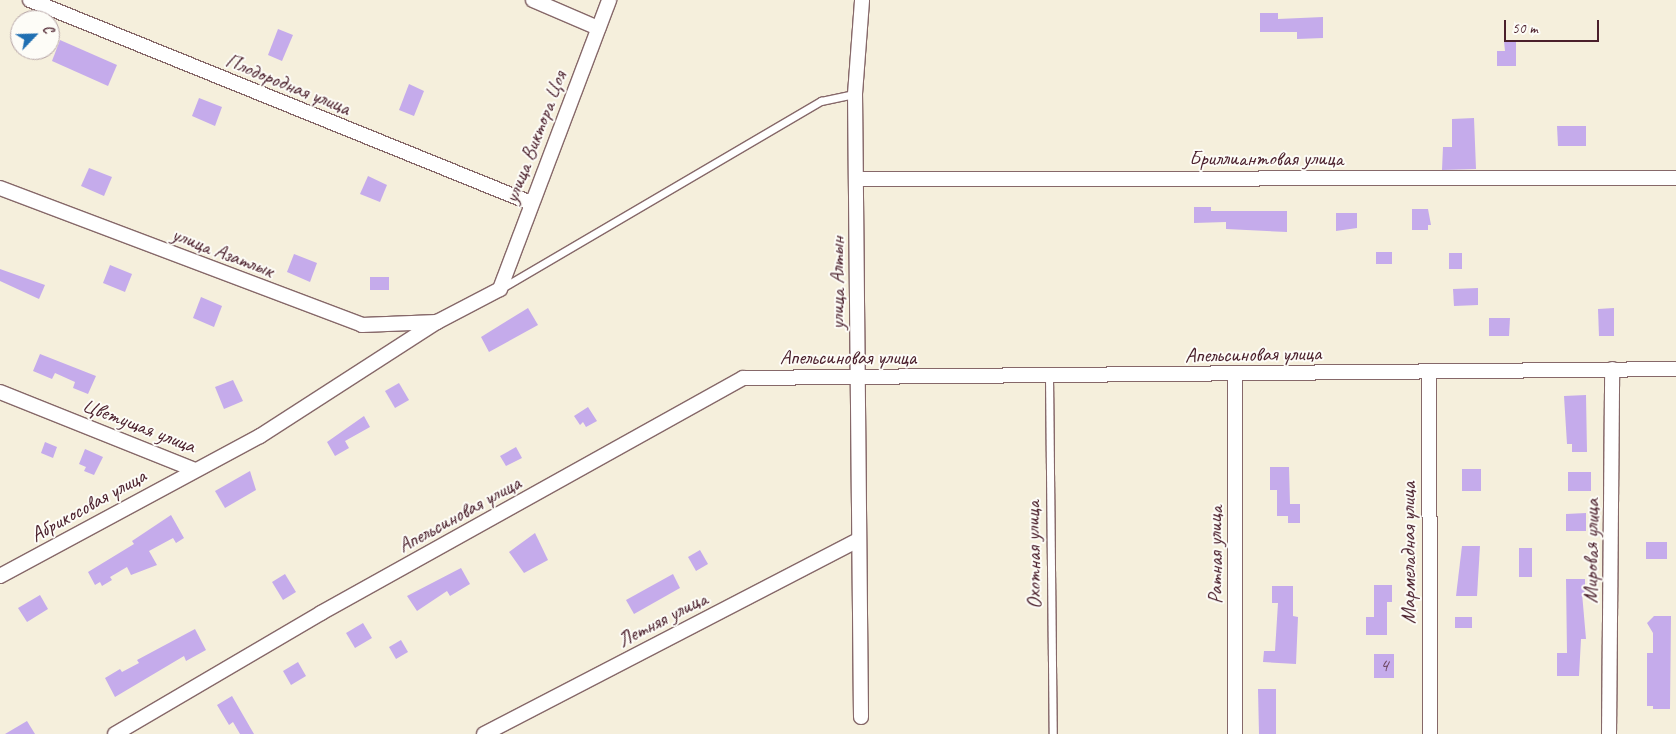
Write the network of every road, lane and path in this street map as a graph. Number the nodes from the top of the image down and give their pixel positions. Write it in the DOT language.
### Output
graph roads {
  1 [pos="30,0"];
  2 [pos="533,0"];
  3 [pos="610,0"];
  4 [pos="862,0"];
  5 [pos="598,28"];
  6 [pos="855,94"];
  7 [pos="1676,178"];
  8 [pos="857,179"];
  9 [pos="0,188"];
  10 [pos="531,203"];
  11 [pos="500,289"];
  12 [pos="436,322"];
  13 [pos="1612,369"];
  14 [pos="1676,369"];
  15 [pos="1429,372"];
  16 [pos="1235,375"];
  17 [pos="1049,376"];
  18 [pos="858,377"];
  19 [pos="0,392"];
  20 [pos="195,470"];
  21 [pos="858,540"];
  22 [pos="0,576"];
  23 [pos="861,717"];
  24 [pos="115,734"];
  25 [pos="484,734"];
  26 [pos="1053,734"];
  27 [pos="1236,734"];
  28 [pos="1430,734"];
  29 [pos="1609,734"];
  1 -- 10 [label="street, Плодородная улица"];
  2 -- 5 [label="street"];
  3 -- 5 [label="street, улица Виктора Цоя"];
  4 -- 6 [label="street, улица Алтын"];
  5 -- 10 [label="street, улица Виктора Цоя"];
  6 -- 8 [label="street, улица Алтын"];
  6 -- 11 [label="lane"];
  7 -- 8 [label="street, Бриллиантовая улица"];
  8 -- 18 [label="street, улица Алтын"];
  9 -- 12 [label="street, улица Азатлык"];
  10 -- 11 [label="street, улица Виктора Цоя"];
  11 -- 12 [label="street, Цветущая улица"];
  12 -- 20 [label="street, Цветущая улица"];
  13 -- 14 [label="street, Апельсиновая улица"];
  13 -- 15 [label="street, Апельсиновая улица"];
  13 -- 29 [label="street, Мировая улица"];
  15 -- 16 [label="street, Апельсиновая улица"];
  15 -- 28 [label="street, Мармеладная улица"];
  16 -- 17 [label="street, Апельсиновая улица"];
  16 -- 27 [label="street, Ратная улица"];
  17 -- 18 [label="street, Апельсиновая улица"];
  17 -- 26 [label="lane, Охотная улица"];
  18 -- 21 [label="street, улица Алтын"];
  18 -- 24 [label="street, Апельсиновая улица"];
  19 -- 20 [label="street, Цветущая улица"];
  20 -- 22 [label="street, Абрикосовая улица"];
  21 -- 23 [label="street, улица Алтын"];
  21 -- 25 [label="street, Летняя улица"];
}
